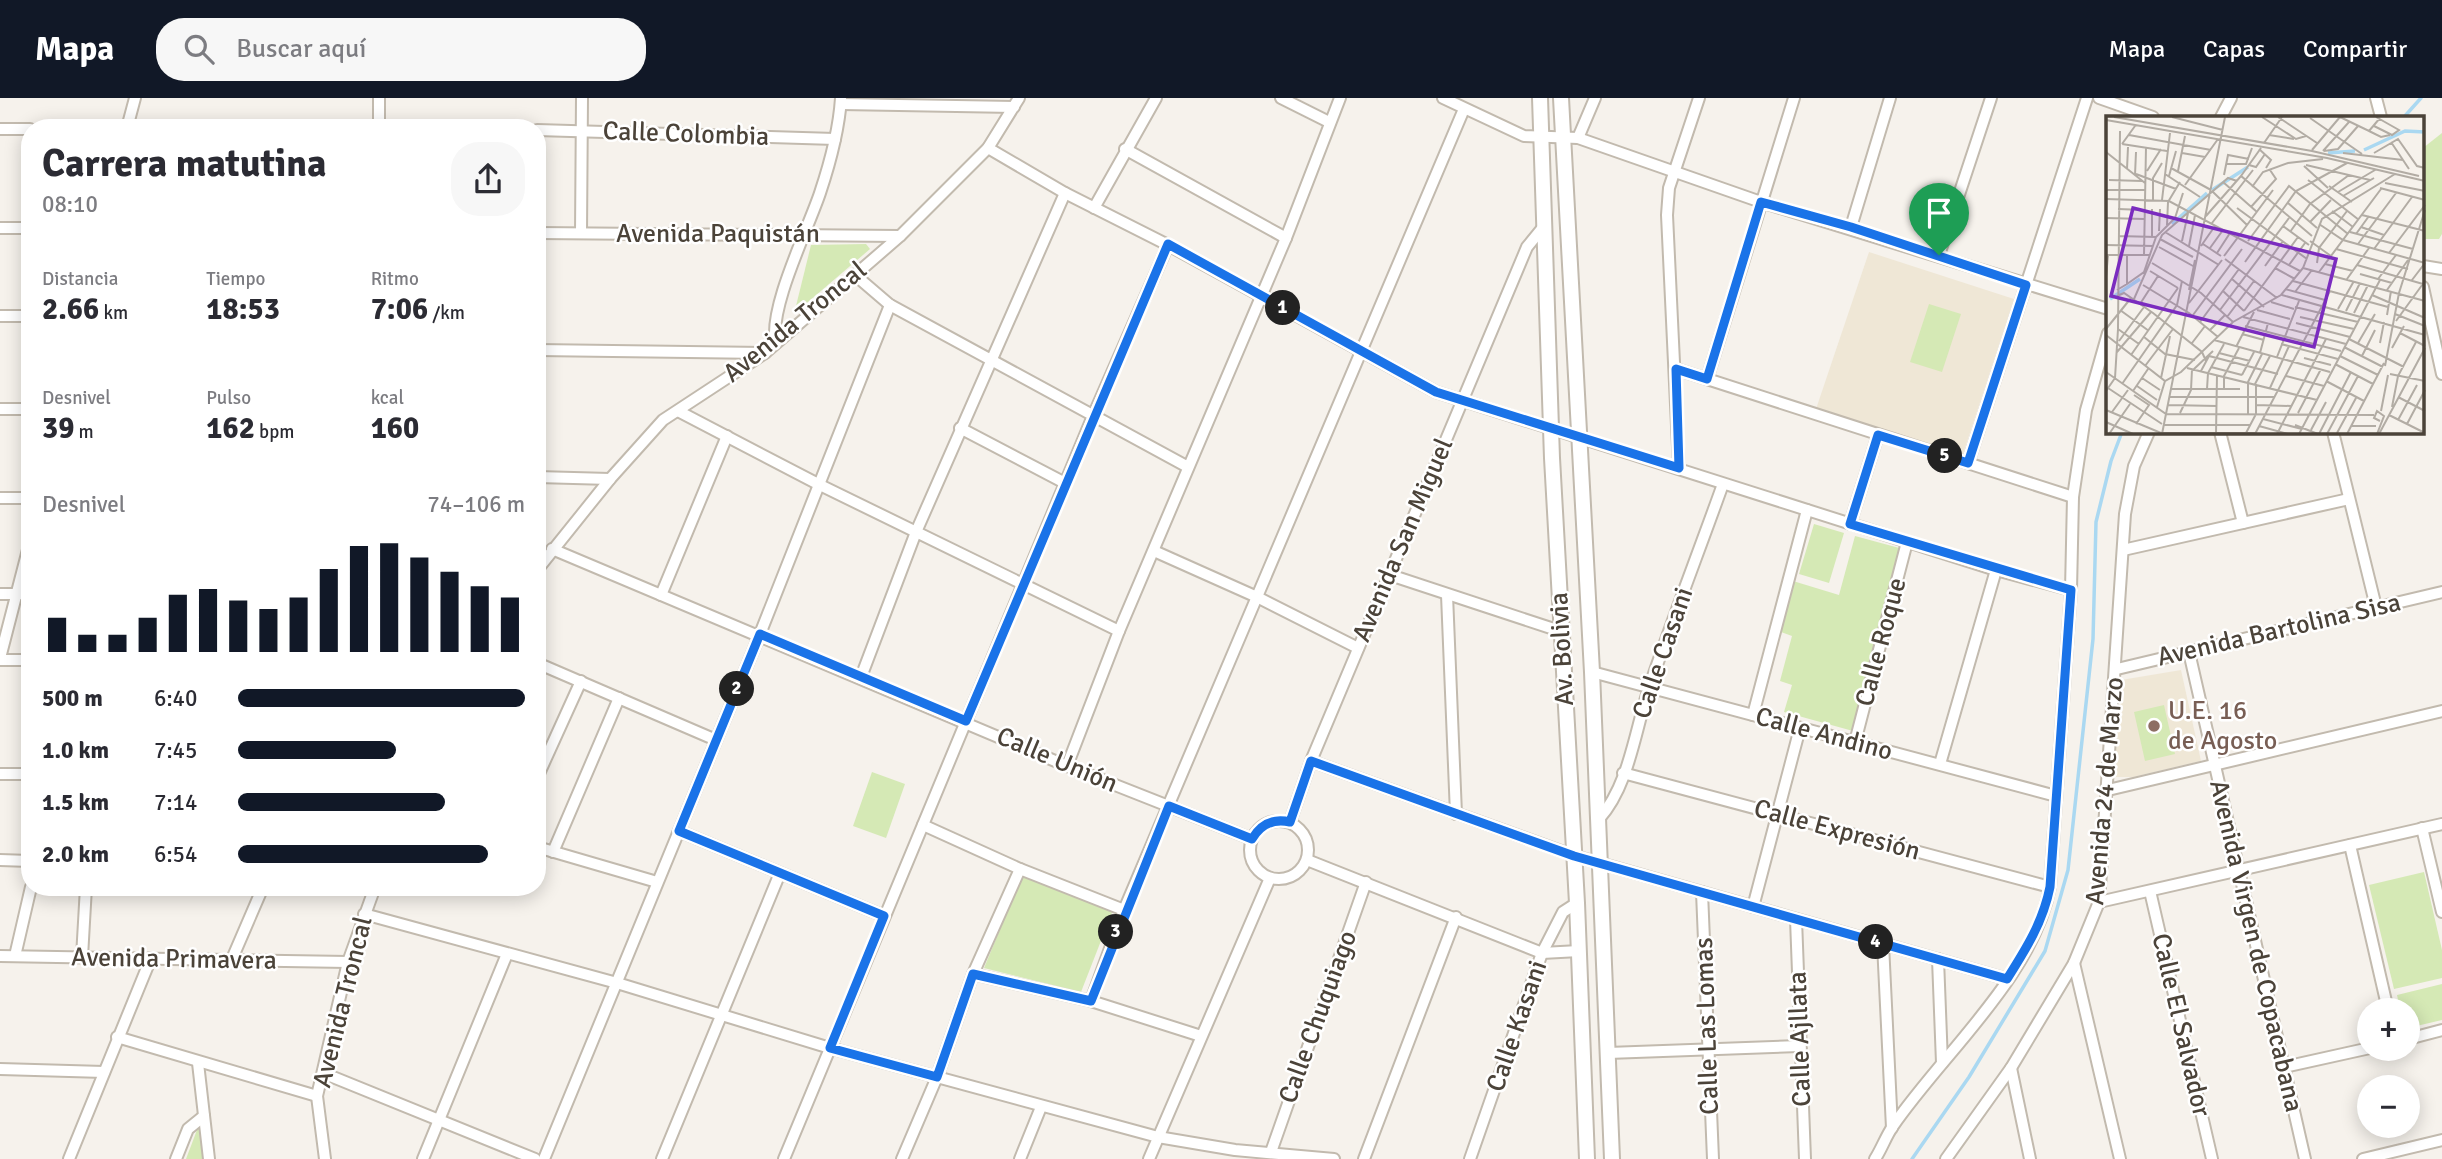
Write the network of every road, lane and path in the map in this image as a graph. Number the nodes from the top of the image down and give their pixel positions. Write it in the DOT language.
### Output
graph roads {
  1 [pos="135,98"];
  2 [pos="379,98"];
  3 [pos="582,98"];
  4 [pos="1156,98"];
  5 [pos="1281,98"];
  6 [pos="1340,98"];
  7 [pos="1443,98"];
  8 [pos="1540,98"];
  9 [pos="1561,98"];
  10 [pos="1595,98"];
  11 [pos="1699,98"];
  12 [pos="1794,98"];
  13 [pos="1890,98"];
  14 [pos="1991,98"];
  15 [pos="2087,98"];
  16 [pos="2099,98"];
  17 [pos="2231,98"];
  18 [pos="2378,99"];
  19 [pos="841,101"];
  20 [pos="1016,103"];
  21 [pos="2128,103"];
  22 [pos="1464,110"];
  23 [pos="2151,116"];
  24 [pos="2222,116"];
  25 [pos="2379,116"];
  26 [pos="130,119"];
  27 [pos="379,119"];
  28 [pos="1329,122"];
  29 [pos="0,128"];
  30 [pos="21,129"];
  31 [pos="546,130"];
  32 [pos="583,130"];
  33 [pos="1542,138"];
  34 [pos="1563,138"];
  35 [pos="1578,138"];
  36 [pos="835,139"];
  37 [pos="988,148"];
  38 [pos="1125,149"];
  39 [pos="1674,171"];
  40 [pos="1065,193"];
  41 [pos="1761,202"];
  42 [pos="1094,208"];
  43 [pos="1545,225"];
  44 [pos="1851,227"];
  45 [pos="0,228"];
  46 [pos="21,228"];
  47 [pos="546,233"];
  48 [pos="581,233"];
  49 [pos="805,235"];
  50 [pos="900,236"];
  51 [pos="1286,238"];
  52 [pos="1168,244"];
  53 [pos="1939,255"];
  54 [pos="855,275"];
  55 [pos="2026,285"];
  56 [pos="2424,292"];
  57 [pos="1262,296"];
  58 [pos="890,304"];
  59 [pos="2106,308"];
  60 [pos="0,316"];
  61 [pos="21,316"];
  62 [pos="2106,340"];
  63 [pos="776,343"];
  64 [pos="546,350"];
  65 [pos="765,353"];
  66 [pos="1360,353"];
  67 [pos="990,359"];
  68 [pos="1676,369"];
  69 [pos="2442,374"];
  70 [pos="1707,379"];
  71 [pos="1461,401"];
  72 [pos="0,409"];
  73 [pos="21,409"];
  74 [pos="678,411"];
  75 [pos="1093,416"];
  76 [pos="1550,427"];
  77 [pos="960,428"];
  78 [pos="2148,434"];
  79 [pos="2221,434"];
  80 [pos="2333,434"];
  81 [pos="1878,435"];
  82 [pos="727,436"];
  83 [pos="1580,436"];
  84 [pos="1968,463"];
  85 [pos="1188,467"];
  86 [pos="1679,468"];
  87 [pos="546,477"];
  88 [pos="610,479"];
  89 [pos="1065,483"];
  90 [pos="1723,484"];
  91 [pos="820,485"];
  92 [pos="2073,497"];
  93 [pos="0,498"];
  94 [pos="21,498"];
  95 [pos="2349,499"];
  96 [pos="1807,510"];
  97 [pos="2244,523"];
  98 [pos="1850,524"];
  99 [pos="916,531"];
  100 [pos="1908,542"];
  101 [pos="552,550"];
  102 [pos="2123,550"];
  103 [pos="1154,551"];
  104 [pos="546,558"];
  105 [pos="1996,570"];
  106 [pos="1390,575"];
  107 [pos="21,578"];
  108 [pos="1024,583"];
  109 [pos="2071,590"];
  110 [pos="2442,592"];
  111 [pos="0,594"];
  112 [pos="17,594"];
  113 [pos="21,594"];
  114 [pos="661,595"];
  115 [pos="1447,595"];
  116 [pos="1257,597"];
  117 [pos="2376,607"];
  118 [pos="1119,631"];
  119 [pos="1560,631"];
  120 [pos="760,634"];
  121 [pos="1358,648"];
  122 [pos="2189,652"];
  123 [pos="0,659"];
  124 [pos="21,660"];
  125 [pos="546,667"];
  126 [pos="2117,669"];
  127 [pos="1592,673"];
  128 [pos="860,677"];
  129 [pos="581,681"];
  130 [pos="1649,688"];
  131 [pos="620,698"];
  132 [pos="2442,711"];
  133 [pos="1753,715"];
  134 [pos="966,721"];
  135 [pos="1800,728"];
  136 [pos="716,740"];
  137 [pos="1855,742"];
  138 [pos="546,758"];
  139 [pos="1311,761"];
  140 [pos="1940,764"];
  141 [pos="2214,765"];
  142 [pos="1067,766"];
  143 [pos="1623,773"];
  144 [pos="0,774"];
  145 [pos="21,774"];
  146 [pos="2108,790"];
  147 [pos="2056,796"];
  148 [pos="1169,806"];
  149 [pos="1456,814"];
  150 [pos="1777,814"];
  151 [pos="1599,819"];
  152 [pos="1290,822"];
  153 [pos="2442,824"];
  154 [pos="923,825"];
  155 [pos="2422,828"];
  156 [pos="679,831"];
  157 [pos="1252,839"];
  158 [pos="2350,845"];
  159 [pos="546,850"];
  160 [pos="553,852"];
  161 [pos="1574,856"];
  162 [pos="0,860"];
  163 [pos="21,860"];
  164 [pos="1307,860"];
  165 [pos="1601,864"];
  166 [pos="1020,869"];
  167 [pos="2239,870"];
  168 [pos="780,873"];
  169 [pos="1270,878"];
  170 [pos="657,882"];
  171 [pos="1366,882"];
  172 [pos="2050,887"];
  173 [pos="2150,891"];
  174 [pos="1702,892"];
  175 [pos="29,896"];
  176 [pos="85,896"];
  177 [pos="259,896"];
  178 [pos="371,896"];
  179 [pos="2099,902"];
  180 [pos="1577,903"];
  181 [pos="1753,907"];
  182 [pos="1125,910"];
  183 [pos="2442,912"];
  184 [pos="364,914"];
  185 [pos="884,916"];
  186 [pos="1456,917"];
  187 [pos="1796,919"];
  188 [pos="1883,944"];
  189 [pos="1579,951"];
  190 [pos="1542,953"];
  191 [pos="507,954"];
  192 [pos="0,956"];
  193 [pos="15,957"];
  194 [pos="82,957"];
  195 [pos="151,958"];
  196 [pos="232,959"];
  197 [pos="1938,959"];
  198 [pos="348,962"];
  199 [pos="2074,963"];
  200 [pos="973,974"];
  201 [pos="2007,979"];
  202 [pos="617,984"];
  203 [pos="2385,998"];
  204 [pos="1091,1001"];
  205 [pos="721,1016"];
  206 [pos="2442,1030"];
  207 [pos="1201,1036"];
  208 [pos="2420,1036"];
  209 [pos="117,1037"];
  210 [pos="1799,1046"];
  211 [pos="830,1048"];
  212 [pos="1707,1049"];
  213 [pos="2357,1051"];
  214 [pos="1608,1053"];
  215 [pos="198,1063"];
  216 [pos="1942,1063"];
  217 [pos="2284,1067"];
  218 [pos="2011,1068"];
  219 [pos="0,1069"];
  220 [pos="104,1072"];
  221 [pos="323,1073"];
  222 [pos="937,1077"];
  223 [pos="317,1096"];
  224 [pos="1041,1107"];
  225 [pos="204,1116"];
  226 [pos="439,1120"];
  227 [pos="1892,1128"];
  228 [pos="1158,1137"];
  229 [pos="2442,1140"];
  230 [pos="1270,1152"];
  231 [pos="1319,1157"];
  232 [pos="69,1159"];
  233 [pos="176,1159"];
  234 [pos="209,1159"];
  235 [pos="325,1159"];
  236 [pos="423,1159"];
  237 [pos="535,1159"];
  238 [pos="544,1159"];
  239 [pos="662,1159"];
  240 [pos="784,1159"];
  241 [pos="902,1159"];
  242 [pos="1020,1159"];
  243 [pos="1149,1159"];
  244 [pos="1334,1159"];
  245 [pos="1364,1159"];
  246 [pos="1470,1159"];
  247 [pos="1587,1159"];
  248 [pos="1612,1159"];
  249 [pos="1713,1159"];
  250 [pos="1805,1159"];
  251 [pos="1875,1159"];
  252 [pos="1946,1159"];
  253 [pos="2030,1159"];
  254 [pos="2120,1159"];
  255 [pos="2212,1159"];
  256 [pos="2305,1159"];
  257 [pos="2363,1159"];
  1 -- 26 [label="street"];
  2 -- 27 [label="street"];
  3 -- 32 [label="street"];
  4 -- 38 [label="street"];
  5 -- 28 [label="street"];
  6 -- 28 [label="street"];
  7 -- 22 [label="street"];
  8 -- 33 [label="street, Av. Bolivia"];
  9 -- 34 [label="street, Av. Bolivia"];
  10 -- 35 [label="street"];
  11 -- 39 [label="street"];
  12 -- 41 [label="street"];
  13 -- 44 [label="street"];
  14 -- 53 [label="street"];
  15 -- 55 [label="street"];
  16 -- 21 [label="street"];
  17 -- 24 [label="street"];
  18 -- 25 [label="street"];
  19 -- 20 [label="street"];
  19 -- 36 [label="street"];
  20 -- 37 [label="street, Avenida Troncal"];
  21 -- 23 [label="street"];
  22 -- 33 [label="street"];
  22 -- 66 [label="street"];
  28 -- 51 [label="street"];
  29 -- 30 [label="street"];
  31 -- 32 [label="street, Calle Colombia"];
  32 -- 36 [label="street, Calle Colombia"];
  32 -- 48 [label="street"];
  33 -- 34 [label="street"];
  33 -- 43 [label="street, Av. Bolivia"];
  34 -- 35 [label="street"];
  34 -- 83 [label="street, Av. Bolivia"];
  35 -- 39 [label="street"];
  36 -- 49 [label="street"];
  37 -- 40 [label="street"];
  37 -- 50 [label="street, Avenida Troncal"];
  38 -- 42 [label="street"];
  38 -- 51 [label="street"];
  39 -- 41 [label="street"];
  39 -- 68 [label="street"];
  40 -- 42 [label="street"];
  40 -- 67 [label="street"];
  41 -- 44 [label="street"];
  41 -- 70 [label="street"];
  42 -- 52 [label="street"];
  43 -- 71 [label="street, Avenida San Miguel"];
  43 -- 76 [label="street, Av. Bolivia"];
  44 -- 53 [label="street"];
  45 -- 46 [label="street"];
  47 -- 48 [label="street, Avenida Paquistán"];
  48 -- 49 [label="street, Avenida Paquistán"];
  49 -- 50 [label="street, Avenida Paquistán"];
  49 -- 63 [label="street"];
  50 -- 54 [label="street, Avenida Troncal"];
  51 -- 57 [label="street"];
  52 -- 57 [label="street"];
  52 -- 75 [label="street"];
  53 -- 55 [label="street"];
  54 -- 58 [label="street"];
  54 -- 63 [label="street, Avenida Troncal"];
  55 -- 59 [label="street"];
  55 -- 84 [label="street"];
  56 -- 69 [label="street"];
  57 -- 66 [label="street"];
  57 -- 85 [label="street"];
  58 -- 67 [label="street"];
  58 -- 91 [label="street"];
  60 -- 61 [label="street"];
  62 -- 92 [label="street"];
  63 -- 65 [label="street, Avenida Troncal"];
  64 -- 65 [label="street"];
  65 -- 74 [label="street, Avenida Troncal"];
  66 -- 71 [label="street"];
  66 -- 116 [label="street"];
  67 -- 75 [label="street"];
  67 -- 77 [label="street"];
  68 -- 70 [label="street"];
  68 -- 86 [label="street"];
  70 -- 81 [label="street"];
  71 -- 76 [label="street"];
  71 -- 106 [label="street, Avenida San Miguel"];
  72 -- 73 [label="street"];
  74 -- 82 [label="street"];
  74 -- 88 [label="street, Avenida Troncal"];
  75 -- 85 [label="street"];
  75 -- 89 [label="street"];
  76 -- 83 [label="street"];
  76 -- 119 [label="street, Av. Bolivia"];
  77 -- 89 [label="street"];
  77 -- 99 [label="street"];
  78 -- 102 [label="street, Avenida 24 de Marzo"];
  79 -- 97 [label="street"];
  80 -- 95 [label="street"];
  81 -- 84 [label="street"];
  81 -- 98 [label="street"];
  82 -- 91 [label="street"];
  82 -- 114 [label="street"];
  83 -- 86 [label="street"];
  83 -- 127 [label="street, Av. Bolivia"];
  84 -- 92 [label="street"];
  85 -- 103 [label="street"];
  86 -- 90 [label="street"];
  87 -- 88 [label="street"];
  88 -- 101 [label="street, Avenida Troncal"];
  89 -- 108 [label="street"];
  90 -- 96 [label="street"];
  90 -- 130 [label="street, Calle Casani"];
  91 -- 99 [label="street"];
  91 -- 120 [label="street"];
  92 -- 109 [label="street"];
  93 -- 94 [label="street"];
  95 -- 97 [label="street"];
  95 -- 117 [label="street"];
  96 -- 98 [label="street"];
  96 -- 133 [label="street"];
  97 -- 102 [label="street"];
  98 -- 100 [label="street"];
  99 -- 108 [label="street"];
  99 -- 128 [label="street"];
  100 -- 105 [label="street"];
  100 -- 137 [label="street, Calle Roque"];
  101 -- 104 [label="street, Avenida Troncal"];
  101 -- 114 [label="street, Calle Unión"];
  102 -- 126 [label="street, Avenida 24 de Marzo"];
  103 -- 116 [label="street"];
  103 -- 118 [label="street"];
  105 -- 109 [label="street"];
  105 -- 140 [label="street"];
  106 -- 115 [label="street"];
  106 -- 121 [label="street, Avenida San Miguel"];
  107 -- 112 [label="street"];
  108 -- 118 [label="street"];
  108 -- 134 [label="street"];
  109 -- 147 [label="street"];
  110 -- 117 [label="street, Avenida Bartolina Sisa"];
  111 -- 112 [label="street"];
  112 -- 113 [label="street"];
  112 -- 123 [label="street"];
  114 -- 120 [label="street, Calle Unión"];
  115 -- 119 [label="street"];
  115 -- 149 [label="street"];
  116 -- 121 [label="street"];
  116 -- 148 [label="street"];
  117 -- 122 [label="street, Avenida Bartolina Sisa"];
  118 -- 142 [label="street"];
  119 -- 161 [label="street, Av. Bolivia"];
  120 -- 128 [label="street, Calle Unión"];
  120 -- 136 [label="street"];
  121 -- 139 [label="street, Avenida San Miguel"];
  122 -- 126 [label="street, Avenida Bartolina Sisa"];
  122 -- 141 [label="street, Avenida Virgen de Copacabana"];
  123 -- 124 [label="street"];
  125 -- 129 [label="street"];
  126 -- 146 [label="street, Avenida 24 de Marzo"];
  127 -- 130 [label="street, Calle Andino"];
  127 -- 151 [label="street, Av. Bolivia"];
  128 -- 134 [label="street, Calle Unión"];
  129 -- 131 [label="street"];
  129 -- 138 [label="street"];
  130 -- 133 [label="street, Calle Andino"];
  130 -- 143 [label="street, Calle Casani"];
  131 -- 136 [label="street"];
  131 -- 160 [label="street"];
  132 -- 141 [label="street"];
  133 -- 135 [label="street, Calle Andino"];
  134 -- 142 [label="street, Calle Unión"];
  134 -- 154 [label="street"];
  135 -- 137 [label="street, Calle Andino"];
  135 -- 150 [label="street"];
  136 -- 156 [label="street"];
  137 -- 140 [label="street, Calle Andino"];
  139 -- 149 [label="street"];
  139 -- 152 [label="street, Avenida San Miguel"];
  140 -- 147 [label="street, Calle Andino"];
  141 -- 146 [label="street"];
  141 -- 167 [label="street, Avenida Virgen de Copacabana"];
  142 -- 148 [label="street, Calle Unión"];
  143 -- 150 [label="street, Calle Expresión"];
  143 -- 151 [label="street, Calle Casani"];
  144 -- 145 [label="street"];
  146 -- 179 [label="street, Avenida 24 de Marzo"];
  147 -- 172 [label="street"];
  148 -- 157 [label="street, Calle Unión"];
  148 -- 182 [label="street"];
  149 -- 161 [label="street"];
  150 -- 172 [label="street, Calle Expresión"];
  150 -- 181 [label="street"];
  151 -- 165 [label="street, Av. Bolivia"];
  152 -- 157 [label="street"];
  152 -- 164 [label="street"];
  153 -- 155 [label="street"];
  154 -- 166 [label="street"];
  154 -- 185 [label="street"];
  155 -- 158 [label="street"];
  155 -- 183 [label="street"];
  156 -- 168 [label="street"];
  156 -- 170 [label="street"];
  157 -- 169 [label="street"];
  158 -- 167 [label="street"];
  158 -- 203 [label="street"];
  159 -- 160 [label="street"];
  160 -- 170 [label="street"];
  161 -- 165 [label="street"];
  161 -- 180 [label="street, Av. Bolivia"];
  162 -- 163 [label="street"];
  164 -- 169 [label="street"];
  164 -- 171 [label="street"];
  165 -- 174 [label="street"];
  165 -- 214 [label="street, Av. Bolivia"];
  166 -- 182 [label="street"];
  166 -- 200 [label="street"];
  167 -- 173 [label="street"];
  167 -- 217 [label="street, Avenida Virgen de Copacabana"];
  168 -- 185 [label="street"];
  168 -- 205 [label="street"];
  169 -- 207 [label="street"];
  170 -- 202 [label="street"];
  171 -- 186 [label="street"];
  171 -- 230 [label="street, Calle Chuquiago"];
  172 -- 201 [label="street"];
  173 -- 179 [label="street"];
  173 -- 255 [label="street, Calle El Salvador"];
  174 -- 181 [label="street"];
  174 -- 212 [label="street, Calle Las Lomas"];
  175 -- 193 [label="street"];
  176 -- 194 [label="street"];
  177 -- 196 [label="street"];
  178 -- 184 [label="street, Avenida Troncal"];
  179 -- 199 [label="street, Avenida 24 de Marzo"];
  180 -- 189 [label="street, Av. Bolivia"];
  180 -- 190 [label="street, Calle Kasani"];
  181 -- 187 [label="street"];
  182 -- 204 [label="street"];
  184 -- 191 [label="street"];
  184 -- 198 [label="street, Avenida Troncal"];
  185 -- 211 [label="street"];
  186 -- 190 [label="street"];
  186 -- 245 [label="street"];
  187 -- 188 [label="street"];
  187 -- 210 [label="street, Calle Ajllata"];
  188 -- 197 [label="street"];
  188 -- 227 [label="street"];
  189 -- 190 [label="street"];
  189 -- 247 [label="street, Av. Bolivia"];
  190 -- 246 [label="street, Calle Kasani"];
  191 -- 202 [label="street"];
  191 -- 226 [label="street"];
  192 -- 193 [label="street, Avenida Primavera"];
  193 -- 194 [label="street, Avenida Primavera"];
  194 -- 195 [label="street, Avenida Primavera"];
  195 -- 196 [label="street, Avenida Primavera"];
  195 -- 209 [label="street"];
  196 -- 198 [label="street, Avenida Primavera"];
  197 -- 201 [label="street"];
  197 -- 216 [label="street"];
  198 -- 221 [label="street, Avenida Troncal"];
  199 -- 218 [label="street, Avenida 24 de Marzo"];
  199 -- 254 [label="street"];
  200 -- 204 [label="street"];
  200 -- 222 [label="street"];
  201 -- 216 [label="street"];
  202 -- 205 [label="street"];
  202 -- 238 [label="street"];
  204 -- 207 [label="street"];
  205 -- 211 [label="street"];
  205 -- 239 [label="street"];
  206 -- 208 [label="street"];
  207 -- 228 [label="street"];
  209 -- 215 [label="street"];
  209 -- 220 [label="street"];
  210 -- 212 [label="street"];
  210 -- 250 [label="street, Calle Ajllata"];
  211 -- 222 [label="street"];
  211 -- 240 [label="street"];
  212 -- 214 [label="street"];
  212 -- 249 [label="street, Calle Las Lomas"];
  213 -- 217 [label="street"];
  214 -- 248 [label="street, Av. Bolivia"];
  215 -- 223 [label="street"];
  215 -- 225 [label="street"];
  216 -- 227 [label="street"];
  217 -- 256 [label="street, Avenida Virgen de Copacabana"];
  218 -- 252 [label="street, Avenida 24 de Marzo"];
  218 -- 253 [label="street"];
  219 -- 220 [label="street"];
  220 -- 232 [label="street"];
  221 -- 223 [label="street, Avenida Troncal"];
  221 -- 226 [label="street"];
  222 -- 224 [label="street"];
  222 -- 241 [label="street"];
  223 -- 235 [label="street, Avenida Troncal"];
  224 -- 228 [label="street"];
  224 -- 242 [label="street"];
  225 -- 233 [label="street"];
  225 -- 234 [label="street"];
  226 -- 236 [label="street"];
  226 -- 237 [label="street"];
  227 -- 251 [label="street"];
  228 -- 230 [label="street"];
  228 -- 243 [label="street"];
  229 -- 257 [label="street"];
  230 -- 231 [label="street"];
  231 -- 244 [label="street"];
}
